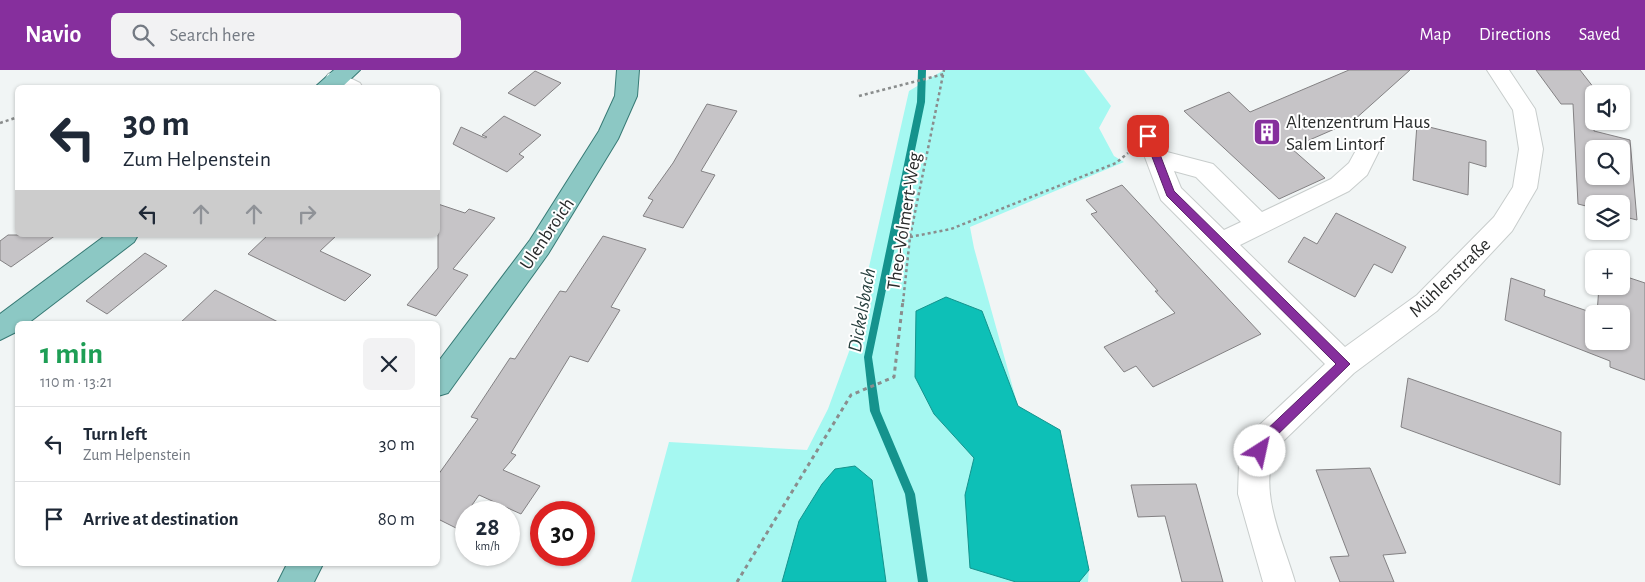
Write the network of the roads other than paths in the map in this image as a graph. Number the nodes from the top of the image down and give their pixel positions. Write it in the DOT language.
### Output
graph roads {
  1 [pos="628,70"];
  2 [pos="1498,70"];
  3 [pos="1368,149"];
  4 [pos="1260,225"];
  5 [pos="122,237"];
  6 [pos="1220,243"];
  7 [pos="0,329"];
  8 [pos="1344,364"];
  9 [pos="440,381"];
  10 [pos="306,566"];
  11 [pos="294,582"];
  12 [pos="1279,582"];
  1 -- 9 [label="main road, Ulenbroich"];
  2 -- 8 [label="street, Mühlenstraße"];
  3 -- 4 [label="street"];
  4 -- 6 [label="street"];
  4 -- 6 [label="street"];
  5 -- 7 [label="main road"];
  6 -- 8 [label="street"];
  8 -- 12 [label="street, Mühlenstraße"];
  10 -- 11 [label="main road"];
}
